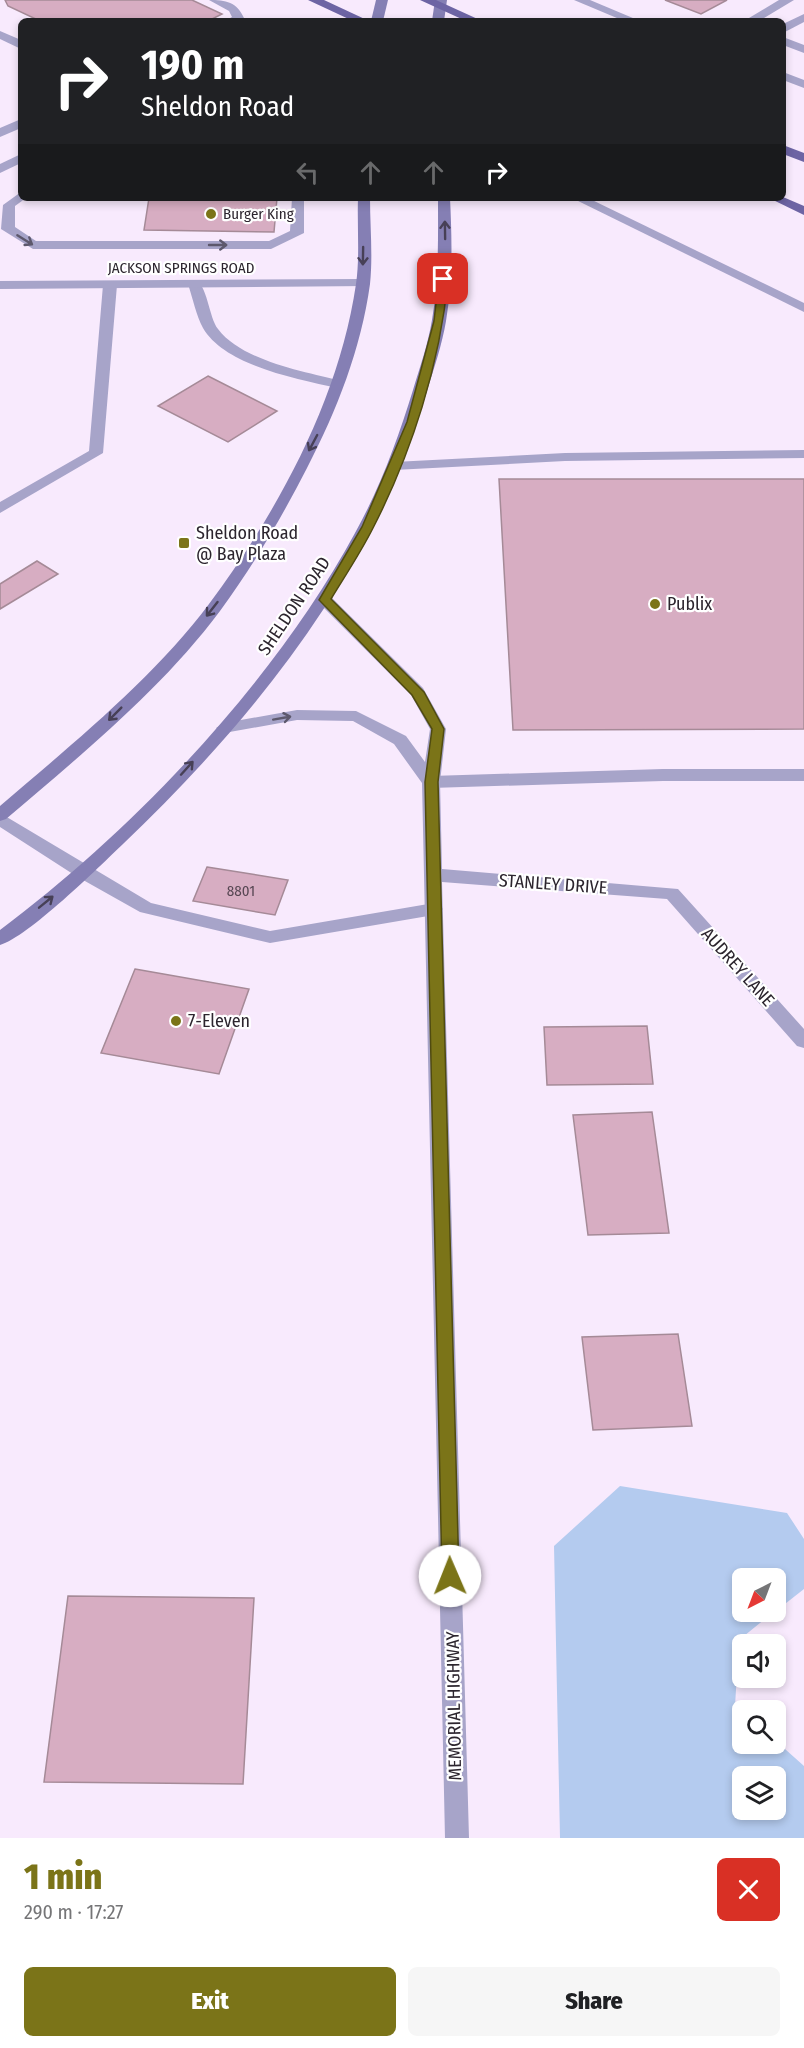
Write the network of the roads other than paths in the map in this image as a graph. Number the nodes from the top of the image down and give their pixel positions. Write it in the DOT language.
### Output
graph roads {
  1 [pos="215,0"];
  2 [pos="314,0"];
  3 [pos="382,0"];
  4 [pos="426,0"];
  5 [pos="580,0"];
  6 [pos="788,0"];
  7 [pos="440,3"];
  8 [pos="804,17"];
  9 [pos="238,18"];
  10 [pos="356,18"];
  11 [pos="378,18"];
  12 [pos="438,18"];
  13 [pos="470,18"];
  14 [pos="626,18"];
  15 [pos="755,18"];
  16 [pos="786,27"];
  17 [pos="0,35"];
  18 [pos="786,42"];
  19 [pos="18,44"];
  20 [pos="804,49"];
  21 [pos="786,77"];
  22 [pos="804,84"];
  23 [pos="18,124"];
  24 [pos="0,133"];
  25 [pos="786,150"];
  26 [pos="804,158"];
  27 [pos="18,160"];
  28 [pos="0,169"];
  29 [pos="18,198"];
  30 [pos="298,201"];
  31 [pos="364,201"];
  32 [pos="444,201"];
  33 [pos="584,201"];
  34 [pos="782,201"];
  35 [pos="804,211"];
  36 [pos="363,284"];
  37 [pos="0,285"];
  38 [pos="110,285"];
  39 [pos="195,285"];
  40 [pos="804,308"];
  41 [pos="337,384"];
  42 [pos="804,454"];
  43 [pos="394,466"];
  44 [pos="0,508"];
  45 [pos="325,600"];
  46 [pos="224,728"];
  47 [pos="804,775"];
  48 [pos="431,782"];
  49 [pos="0,817"];
  50 [pos="82,872"];
  51 [pos="434,875"];
  52 [pos="672,893"];
  53 [pos="434,909"];
  54 [pos="0,939"];
  55 [pos="804,1041"];
  56 [pos="457,1838"];
  1 -- 9 [label="street"];
  2 -- 10 [label="main road"];
  3 -- 11 [label="main road"];
  4 -- 7 [label="main road"];
  5 -- 14 [label="street"];
  6 -- 15 [label="street"];
  7 -- 12 [label="main road"];
  7 -- 13 [label="main road"];
  8 -- 16 [label="street"];
  17 -- 19 [label="street"];
  18 -- 20 [label="street"];
  21 -- 22 [label="street"];
  23 -- 24 [label="street"];
  25 -- 26 [label="main road"];
  27 -- 28 [label="street"];
  29 -- 30 [label="street, one-way"];
  31 -- 36 [label="main road, one-way"];
  43 -- 32 [label="main road, SHELDON ROAD, one-way"];
  33 -- 40 [label="street"];
  34 -- 35 [label="main road"];
  36 -- 39 [label="street, JACKSON SPRINGS ROAD"];
  36 -- 41 [label="main road"];
  37 -- 38 [label="street, JACKSON SPRINGS ROAD"];
  38 -- 39 [label="street, JACKSON SPRINGS ROAD"];
  38 -- 44 [label="street"];
  39 -- 41 [label="street"];
  41 -- 49 [label="main road, one-way"];
  42 -- 43 [label="street"];
  43 -- 45 [label="main road, SHELDON ROAD"];
  45 -- 46 [label="main road, SHELDON ROAD"];
  45 -- 48 [label="street, MEMORIAL HIGHWAY"];
  46 -- 48 [label="street, one-way"];
  50 -- 46 [label="main road, SHELDON ROAD, one-way"];
  47 -- 48 [label="street"];
  48 -- 51 [label="street, MEMORIAL HIGHWAY"];
  49 -- 50 [label="street"];
  50 -- 53 [label="street"];
  54 -- 50 [label="main road, SHELDON ROAD, one-way"];
  51 -- 52 [label="street, STANLEY DRIVE"];
  51 -- 53 [label="street, MEMORIAL HIGHWAY"];
  52 -- 55 [label="street, AUDREY LANE"];
  53 -- 56 [label="street, MEMORIAL HIGHWAY"];
}
